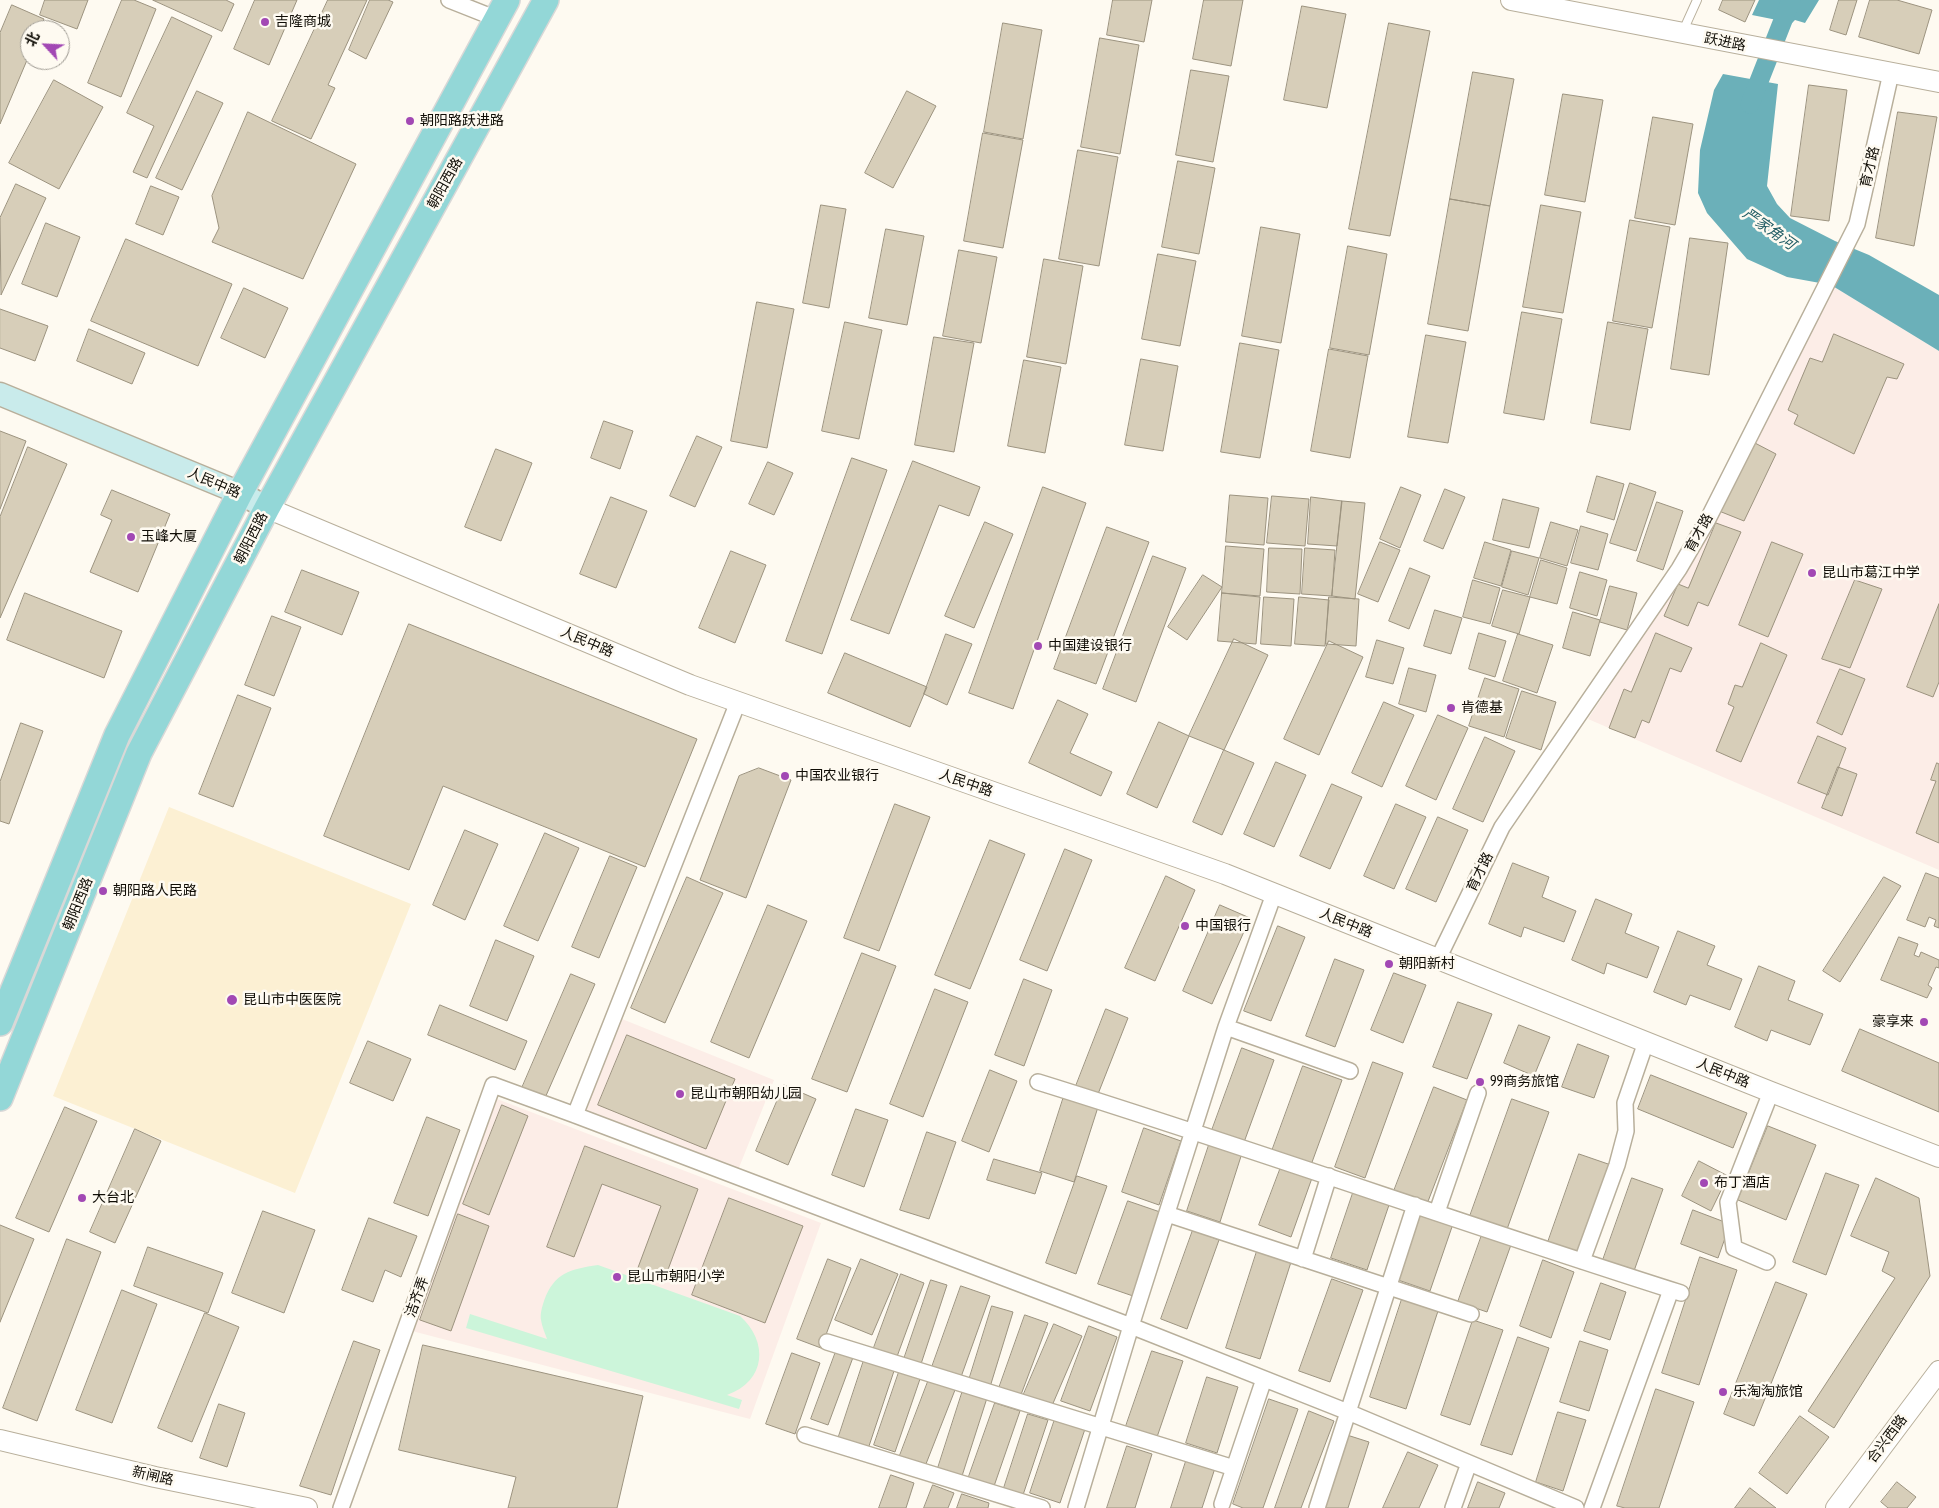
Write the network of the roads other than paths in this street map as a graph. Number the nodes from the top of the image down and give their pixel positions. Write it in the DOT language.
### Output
graph roads {
  1 [pos="449,0"];
  2 [pos="546,0"];
  3 [pos="1511,0"];
  4 [pos="1696,0"];
  5 [pos="502,10"];
  6 [pos="1682,33"];
  7 [pos="1891,73"];
  8 [pos="1939,82"];
  9 [pos="0,394"];
  10 [pos="240,493"];
  11 [pos="267,508"];
  12 [pos="738,702"];
  13 [pos="1274,894"];
  14 [pos="1438,959"];
  15 [pos="0,1023"];
  16 [pos="1226,1027"];
  17 [pos="1646,1042"];
  18 [pos="1350,1071"];
  19 [pos="1038,1082"];
  20 [pos="1478,1092"];
  21 [pos="1771,1092"];
  22 [pos="0,1098"];
  23 [pos="575,1114"];
  24 [pos="1193,1130"];
  25 [pos="1939,1157"];
  26 [pos="1329,1176"];
  27 [pos="1415,1205"];
  28 [pos="1436,1212"];
  29 [pos="1167,1214"];
  30 [pos="1303,1259"];
  31 [pos="1582,1262"];
  32 [pos="1767,1262"];
  33 [pos="1388,1287"];
  34 [pos="1471,1314"];
  35 [pos="1131,1326"];
  36 [pos="827,1342"];
  37 [pos="1939,1370"];
  38 [pos="1264,1379"];
  39 [pos="1348,1412"];
  40 [pos="1100,1427"];
  41 [pos="805,1435"];
  42 [pos="0,1440"];
  43 [pos="1469,1463"];
  44 [pos="1234,1468"];
  45 [pos="267,1504"];
  46 [pos="1222,1504"];
  47 [pos="307,1508"];
  48 [pos="340,1508"];
  49 [pos="1042,1508"];
  50 [pos="1076,1508"];
  51 [pos="1316,1508"];
  52 [pos="1453,1508"];
  53 [pos="1576,1508"];
  54 [pos="1592,1508"];
  55 [pos="1836,1508"];
  1 -- 5 [label="street"];
  2 -- 11 [label="main road, 朝阳西路"];
  3 -- 6 [label="street, 跃进路"];
  4 -- 6 [label="lane"];
  5 -- 10 [label="main road, 朝阳西路"];
  6 -- 7 [label="street, 跃进路"];
  7 -- 8 [label="street, 跃进路"];
  7 -- 14 [label="street, 育才路"];
  9 -- 10 [label="main road, 人民中路"];
  10 -- 11 [label="main road, 人民中路"];
  10 -- 15 [label="main road, 朝阳西路"];
  11 -- 12 [label="street, 人民中路"];
  11 -- 22 [label="main road, 朝阳西路"];
  12 -- 13 [label="street, 人民中路"];
  12 -- 23 [label="street"];
  13 -- 14 [label="street, 人民中路"];
  13 -- 16 [label="street"];
  14 -- 17 [label="street, 人民中路"];
  16 -- 18 [label="street"];
  16 -- 24 [label="street"];
  17 -- 21 [label="street, 人民中路"];
  17 -- 31 [label="street"];
  19 -- 24 [label="street"];
  20 -- 28 [label="street"];
  21 -- 25 [label="street, 人民中路"];
  21 -- 32 [label="street"];
  23 -- 35 [label="street"];
  23 -- 48 [label="street, 洁齐弄"];
  24 -- 26 [label="street"];
  24 -- 29 [label="street"];
  26 -- 27 [label="street"];
  26 -- 30 [label="street"];
  27 -- 28 [label="street"];
  27 -- 33 [label="street"];
  28 -- 31 [label="street"];
  29 -- 30 [label="street"];
  29 -- 35 [label="street"];
  30 -- 33 [label="street"];
  31 -- 54 [label="street"];
  33 -- 34 [label="street"];
  33 -- 39 [label="street"];
  35 -- 38 [label="street"];
  35 -- 40 [label="street"];
  36 -- 40 [label="street"];
  37 -- 55 [label="street, 合兴西路"];
  38 -- 39 [label="street"];
  38 -- 44 [label="street"];
  39 -- 43 [label="street"];
  39 -- 51 [label="street"];
  40 -- 44 [label="street"];
  40 -- 50 [label="street"];
  41 -- 49 [label="street"];
  42 -- 45 [label="street, 新闸路"];
  43 -- 52 [label="street"];
  43 -- 53 [label="street"];
  44 -- 46 [label="street"];
  45 -- 47 [label="street, 新闸路"];
}
